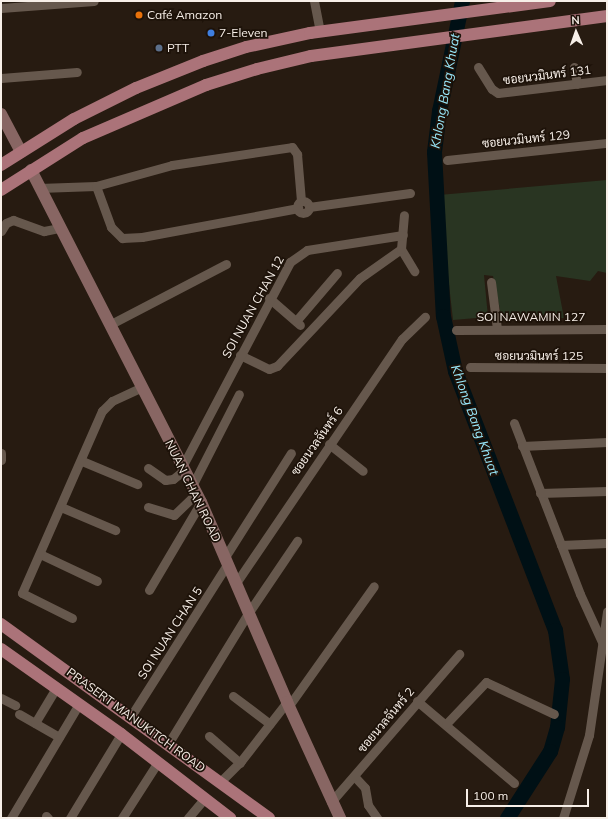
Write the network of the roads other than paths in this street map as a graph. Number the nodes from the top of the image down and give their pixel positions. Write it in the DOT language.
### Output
graph roads {
  1 [pos="94,1"];
  2 [pos="314,1"];
  3 [pos="550,1"];
  4 [pos="1,8"];
  5 [pos="607,16"];
  6 [pos="320,31"];
  7 [pos="478,67"];
  8 [pos="574,67"];
  9 [pos="77,72"];
  10 [pos="1,78"];
  11 [pos="607,80"];
  12 [pos="577,84"];
  13 [pos="1,114"];
  14 [pos="607,143"];
  15 [pos="21,152"];
  16 [pos="447,160"];
  17 [pos="1,165"];
  18 [pos="31,170"];
  19 [pos="96,186"];
  20 [pos="40,188"];
  21 [pos="1,190"];
  22 [pos="410,193"];
  23 [pos="299,205"];
  24 [pos="404,215"];
  25 [pos="60,228"];
  26 [pos="1,231"];
  27 [pos="403,235"];
  28 [pos="401,249"];
  29 [pos="226,264"];
  30 [pos="414,270"];
  31 [pos="337,273"];
  32 [pos="491,282"];
  33 [pos="269,298"];
  34 [pos="424,317"];
  35 [pos="109,325"];
  36 [pos="497,329"];
  37 [pos="607,329"];
  38 [pos="456,330"];
  39 [pos="240,355"];
  40 [pos="470,367"];
  41 [pos="607,368"];
  42 [pos="142,387"];
  43 [pos="239,394"];
  44 [pos="514,423"];
  45 [pos="607,442"];
  46 [pos="329,444"];
  47 [pos="522,446"];
  48 [pos="1,453"];
  49 [pos="291,453"];
  50 [pos="1,460"];
  51 [pos="82,461"];
  52 [pos="148,468"];
  53 [pos="183,469"];
  54 [pos="363,471"];
  55 [pos="136,484"];
  56 [pos="607,491"];
  57 [pos="540,493"];
  58 [pos="197,494"];
  59 [pos="60,507"];
  60 [pos="148,508"];
  61 [pos="115,530"];
  62 [pos="297,541"];
  63 [pos="607,543"];
  64 [pos="561,545"];
  65 [pos="40,554"];
  66 [pos="226,560"];
  67 [pos="97,581"];
  68 [pos="236,583"];
  69 [pos="374,586"];
  70 [pos="149,590"];
  71 [pos="607,610"];
  72 [pos="249,612"];
  73 [pos="72,618"];
  74 [pos="1,624"];
  75 [pos="602,642"];
  76 [pos="1,649"];
  77 [pos="459,654"];
  78 [pos="56,688"];
  79 [pos="233,696"];
  80 [pos="1,698"];
  81 [pos="417,702"];
  82 [pos="79,704"];
  83 [pos="288,704"];
  84 [pos="15,705"];
  85 [pos="19,714"];
  86 [pos="554,714"];
  87 [pos="131,716"];
  88 [pos="35,723"];
  89 [pos="270,724"];
  90 [pos="446,724"];
  91 [pos="121,734"];
  92 [pos="209,736"];
  93 [pos="59,737"];
  94 [pos="168,744"];
  95 [pos="158,762"];
  96 [pos="240,763"];
  97 [pos="354,776"];
  98 [pos="220,782"];
  99 [pos="514,783"];
  100 [pos="205,798"];
  101 [pos="331,802"];
  102 [pos="11,818"];
  103 [pos="70,818"];
  104 [pos="122,818"];
  105 [pos="188,818"];
  106 [pos="230,818"];
  107 [pos="269,818"];
  108 [pos="340,818"];
  109 [pos="377,818"];
  110 [pos="563,818"];
  1 -- 4 [label="street"];
  2 -- 6 [label="street"];
  3 -- 6 [label="main road"];
  5 -- 18 [label="main road"];
  6 -- 15 [label="main road"];
  7 -- 12 [label="street, ซอยนวมินทร์ 131"];
  8 -- 12 [label="street"];
  9 -- 10 [label="street"];
  11 -- 12 [label="street, ซอยนวมินทร์ 131"];
  13 -- 15 [label="main road"];
  14 -- 16 [label="street, ซอยนวมินทร์ 129"];
  15 -- 17 [label="main road"];
  18 -- 20 [label="main road, NUAN CHAN ROAD"];
  18 -- 21 [label="main road"];
  19 -- 20 [label="street"];
  19 -- 23 [label="street"];
  19 -- 23 [label="street"];
  20 -- 25 [label="main road, NUAN CHAN ROAD"];
  22 -- 23 [label="street"];
  24 -- 27 [label="street"];
  25 -- 26 [label="street"];
  25 -- 35 [label="main road, NUAN CHAN ROAD"];
  27 -- 28 [label="street"];
  27 -- 33 [label="street, SOI NUAN CHAN 12"];
  28 -- 30 [label="street"];
  28 -- 39 [label="street"];
  29 -- 35 [label="street"];
  31 -- 33 [label="street"];
  32 -- 36 [label="street"];
  33 -- 39 [label="street, SOI NUAN CHAN 12"];
  34 -- 46 [label="street, ซอยนวลจันทร์ 6"];
  35 -- 42 [label="main road, NUAN CHAN ROAD"];
  36 -- 37 [label="street, SOI NAWAMIN 127"];
  36 -- 38 [label="street, SOI NAWAMIN 127"];
  39 -- 53 [label="street, SOI NUAN CHAN 12"];
  40 -- 41 [label="street, ซอยนวมินทร์ 125"];
  42 -- 51 [label="street"];
  42 -- 53 [label="main road, NUAN CHAN ROAD"];
  43 -- 58 [label="street"];
  44 -- 47 [label="street"];
  45 -- 47 [label="street"];
  46 -- 54 [label="street"];
  46 -- 68 [label="street, ซอยนวลจันทร์ 6"];
  47 -- 57 [label="street"];
  48 -- 50 [label="street"];
  49 -- 66 [label="street, SOI NUAN CHAN 5"];
  51 -- 55 [label="street"];
  51 -- 59 [label="street"];
  52 -- 53 [label="street"];
  53 -- 58 [label="main road, NUAN CHAN ROAD"];
  56 -- 57 [label="street"];
  57 -- 64 [label="street"];
  58 -- 60 [label="street"];
  58 -- 66 [label="main road, NUAN CHAN ROAD"];
  58 -- 70 [label="street"];
  59 -- 61 [label="street"];
  59 -- 65 [label="street"];
  62 -- 72 [label="street"];
  63 -- 64 [label="street"];
  64 -- 75 [label="street"];
  65 -- 67 [label="street"];
  65 -- 73 [label="street"];
  66 -- 68 [label="main road, NUAN CHAN ROAD"];
  66 -- 87 [label="street, SOI NUAN CHAN 5"];
  68 -- 72 [label="main road, NUAN CHAN ROAD"];
  69 -- 83 [label="street"];
  71 -- 75 [label="street"];
  72 -- 83 [label="main road, NUAN CHAN ROAD"];
  72 -- 94 [label="street"];
  74 -- 87 [label="main road, PRASERT MANUKITCH ROAD"];
  75 -- 110 [label="street"];
  76 -- 78 [label="main road, PRASERT MANUKITCH ROAD"];
  77 -- 81 [label="street, ซอยนวลจันทร์ 2"];
  78 -- 82 [label="main road, PRASERT MANUKITCH ROAD"];
  78 -- 88 [label="street"];
  79 -- 89 [label="street"];
  80 -- 84 [label="street"];
  81 -- 90 [label="street"];
  81 -- 97 [label="street, ซอยนวลจันทร์ 2"];
  82 -- 91 [label="main road, PRASERT MANUKITCH ROAD"];
  82 -- 93 [label="street"];
  83 -- 89 [label="street"];
  83 -- 101 [label="main road, NUAN CHAN ROAD"];
  85 -- 88 [label="street"];
  86 -- 90 [label="street"];
  87 -- 91 [label="main road"];
  87 -- 94 [label="main road, PRASERT MANUKITCH ROAD"];
  88 -- 93 [label="street"];
  89 -- 96 [label="street"];
  90 -- 99 [label="street"];
  91 -- 95 [label="main road, PRASERT MANUKITCH ROAD"];
  91 -- 103 [label="street"];
  92 -- 96 [label="street"];
  93 -- 102 [label="street"];
  94 -- 98 [label="main road, PRASERT MANUKITCH ROAD"];
  95 -- 100 [label="main road, PRASERT MANUKITCH ROAD"];
  95 -- 104 [label="street"];
  96 -- 98 [label="street"];
  97 -- 101 [label="street, ซอยนวลจันทร์ 2"];
  97 -- 109 [label="street"];
  98 -- 107 [label="main road, PRASERT MANUKITCH ROAD"];
  100 -- 105 [label="street"];
  100 -- 106 [label="main road, PRASERT MANUKITCH ROAD"];
  101 -- 108 [label="main road, NUAN CHAN ROAD"];
}
